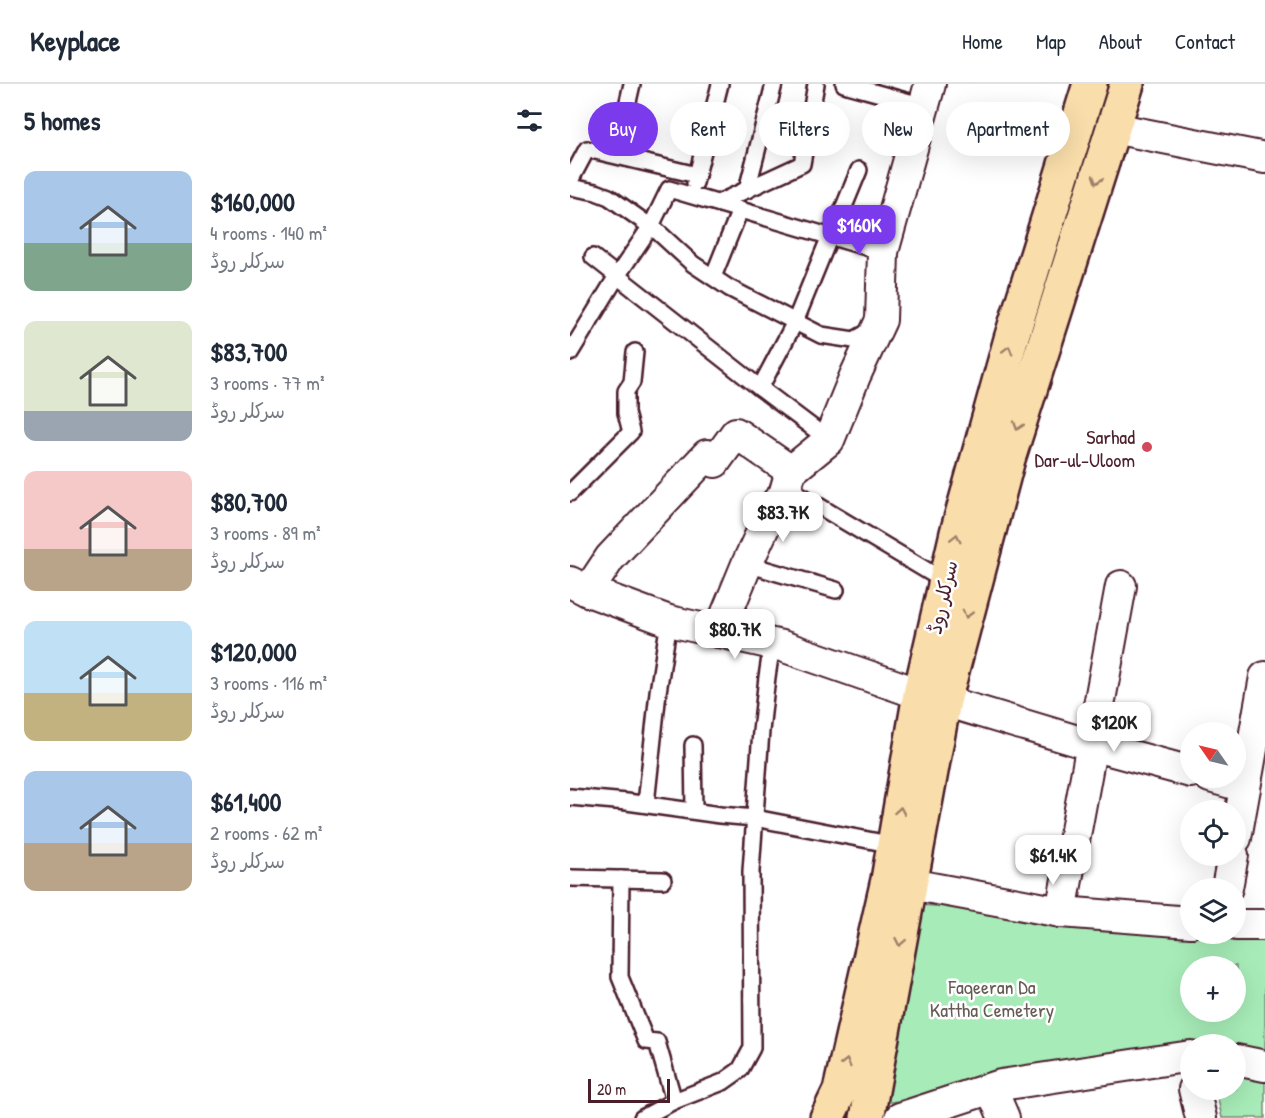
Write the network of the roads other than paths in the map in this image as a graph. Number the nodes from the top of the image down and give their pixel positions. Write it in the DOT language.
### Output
graph roads {
  1 [pos="632,84"];
  2 [pos="720,84"];
  3 [pos="774,84"];
  4 [pos="816,84"];
  5 [pos="844,84"];
  6 [pos="1090,84"];
  7 [pos="1127,84"];
  8 [pos="927,95"];
  9 [pos="628,102"];
  10 [pos="1113,128"];
  11 [pos="1265,158"];
  12 [pos="859,170"];
  13 [pos="696,175"];
  14 [pos="570,181"];
  15 [pos="570,187"];
  16 [pos="747,190"];
  17 [pos="692,195"];
  18 [pos="718,203"];
  19 [pos="740,210"];
  20 [pos="651,226"];
  21 [pos="831,236"];
  22 [pos="883,252"];
  23 [pos="593,257"];
  24 [pos="616,276"];
  25 [pos="713,278"];
  26 [pos="795,322"];
  27 [pos="878,328"];
  28 [pos="635,352"];
  29 [pos="570,353"];
  30 [pos="760,388"];
  31 [pos="829,440"];
  32 [pos="576,477"];
  33 [pos="789,479"];
  34 [pos="570,493"];
  35 [pos="747,564"];
  36 [pos="946,582"];
  37 [pos="1121,586"];
  38 [pos="579,587"];
  39 [pos="836,590"];
  40 [pos="669,621"];
  41 [pos="719,632"];
  42 [pos="772,644"];
  43 [pos="1265,677"];
  44 [pos="932,697"];
  45 [pos="693,745"];
  46 [pos="1091,745"];
  47 [pos="1180,769"];
  48 [pos="1246,782"];
  49 [pos="570,797"];
  50 [pos="646,804"];
  51 [pos="694,811"];
  52 [pos="755,818"];
  53 [pos="894,845"];
  54 [pos="570,878"];
  55 [pos="621,879"];
  56 [pos="663,880"];
  57 [pos="910,884"];
  58 [pos="1061,912"];
  59 [pos="1180,921"];
  60 [pos="1246,925"];
  61 [pos="1265,925"];
  62 [pos="1246,1062"];
  63 [pos="1180,1065"];
  64 [pos="1265,1066"];
  65 [pos="991,1088"];
  66 [pos="1197,1100"];
  67 [pos="674,1101"];
  68 [pos="642,1118"];
  69 [pos="827,1118"];
  70 [pos="867,1118"];
  71 [pos="900,1118"];
  72 [pos="1004,1118"];
  73 [pos="1202,1118"];
  1 -- 9 [label="lane"];
  2 -- 13 [label="lane"];
  3 -- 16 [label="lane"];
  4 -- 16 [label="lane"];
  5 -- 8 [label="lane"];
  36 -- 6 [label="main road, سرکلر روڈ, one-way"];
  7 -- 10 [label="main road"];
  8 -- 22 [label="street"];
  10 -- 11 [label="street"];
  10 -- 44 [label="main road, one-way"];
  12 -- 21 [label="lane"];
  13 -- 14 [label="lane"];
  13 -- 17 [label="lane"];
  15 -- 20 [label="lane"];
  16 -- 18 [label="lane"];
  17 -- 18 [label="lane"];
  17 -- 20 [label="lane"];
  18 -- 19 [label="lane"];
  19 -- 21 [label="lane"];
  19 -- 25 [label="lane"];
  20 -- 24 [label="lane"];
  20 -- 25 [label="lane"];
  21 -- 22 [label="lane"];
  21 -- 26 [label="lane"];
  22 -- 27 [label="street"];
  23 -- 24 [label="lane"];
  24 -- 29 [label="lane"];
  24 -- 30 [label="lane"];
  25 -- 26 [label="lane"];
  26 -- 27 [label="lane"];
  26 -- 30 [label="lane"];
  27 -- 31 [label="street"];
  28 -- 32 [label="lane"];
  30 -- 31 [label="lane"];
  31 -- 33 [label="street"];
  32 -- 34 [label="lane"];
  33 -- 35 [label="street"];
  33 -- 36 [label="lane"];
  33 -- 38 [label="street"];
  35 -- 39 [label="lane"];
  35 -- 41 [label="street"];
  36 -- 44 [label="main road, سرکلر روڈ"];
  37 -- 46 [label="street"];
  38 -- 40 [label="street"];
  40 -- 41 [label="street"];
  40 -- 50 [label="lane"];
  41 -- 42 [label="street"];
  42 -- 44 [label="street"];
  42 -- 52 [label="lane"];
  43 -- 48 [label="street"];
  44 -- 46 [label="street"];
  53 -- 44 [label="main road, سرکلر روڈ, one-way"];
  44 -- 57 [label="main road"];
  45 -- 51 [label="lane"];
  46 -- 47 [label="street"];
  46 -- 58 [label="street"];
  49 -- 50 [label="lane"];
  50 -- 51 [label="lane"];
  51 -- 52 [label="lane"];
  52 -- 53 [label="lane"];
  52 -- 67 [label="lane"];
  69 -- 53 [label="main road, سرکلر روڈ, one-way"];
  54 -- 55 [label="lane"];
  55 -- 56 [label="lane"];
  55 -- 67 [label="lane"];
  57 -- 58 [label="street"];
  57 -- 70 [label="main road, one-way"];
  58 -- 59 [label="street"];
  60 -- 61 [label="street"];
  62 -- 64 [label="street"];
  63 -- 65 [label="street"];
  65 -- 71 [label="street"];
  65 -- 72 [label="street"];
  66 -- 73 [label="street"];
  67 -- 68 [label="lane"];
}
